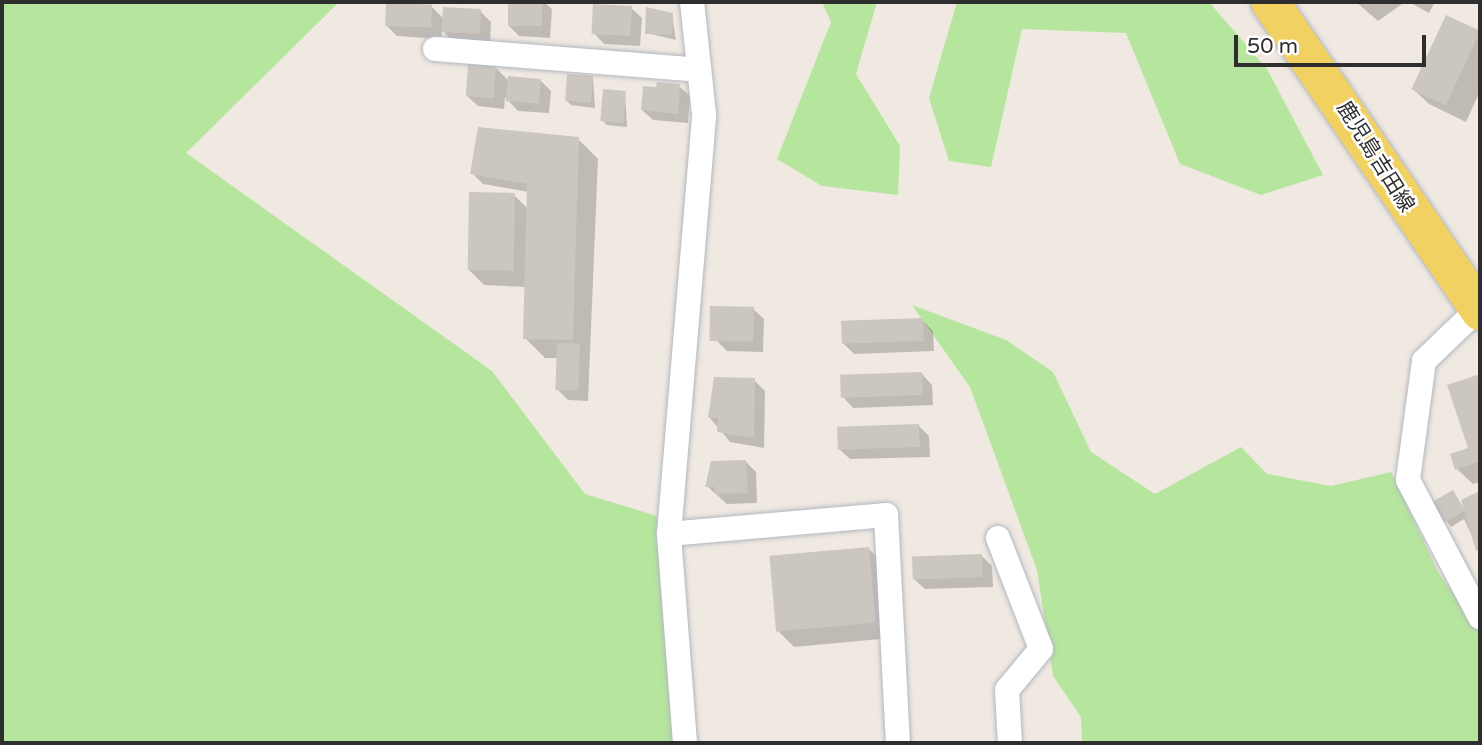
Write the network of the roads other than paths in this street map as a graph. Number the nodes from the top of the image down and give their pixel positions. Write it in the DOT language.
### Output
graph roads {
  1 [pos="692,2"];
  2 [pos="1270,2"];
  3 [pos="435,49"];
  4 [pos="698,70"];
  5 [pos="1479,310"];
  6 [pos="668,534"];
  7 [pos="998,538"];
  8 [pos="1480,617"];
  9 [pos="685,743"];
  10 [pos="898,743"];
  11 [pos="1010,743"];
  1 -- 4 [label="street"];
  2 -- 5 [label="main road, 鹿児島吉田線"];
  3 -- 4 [label="street"];
  4 -- 6 [label="street"];
  5 -- 8 [label="street"];
  6 -- 9 [label="street"];
  6 -- 10 [label="street"];
  7 -- 11 [label="street"];
}
